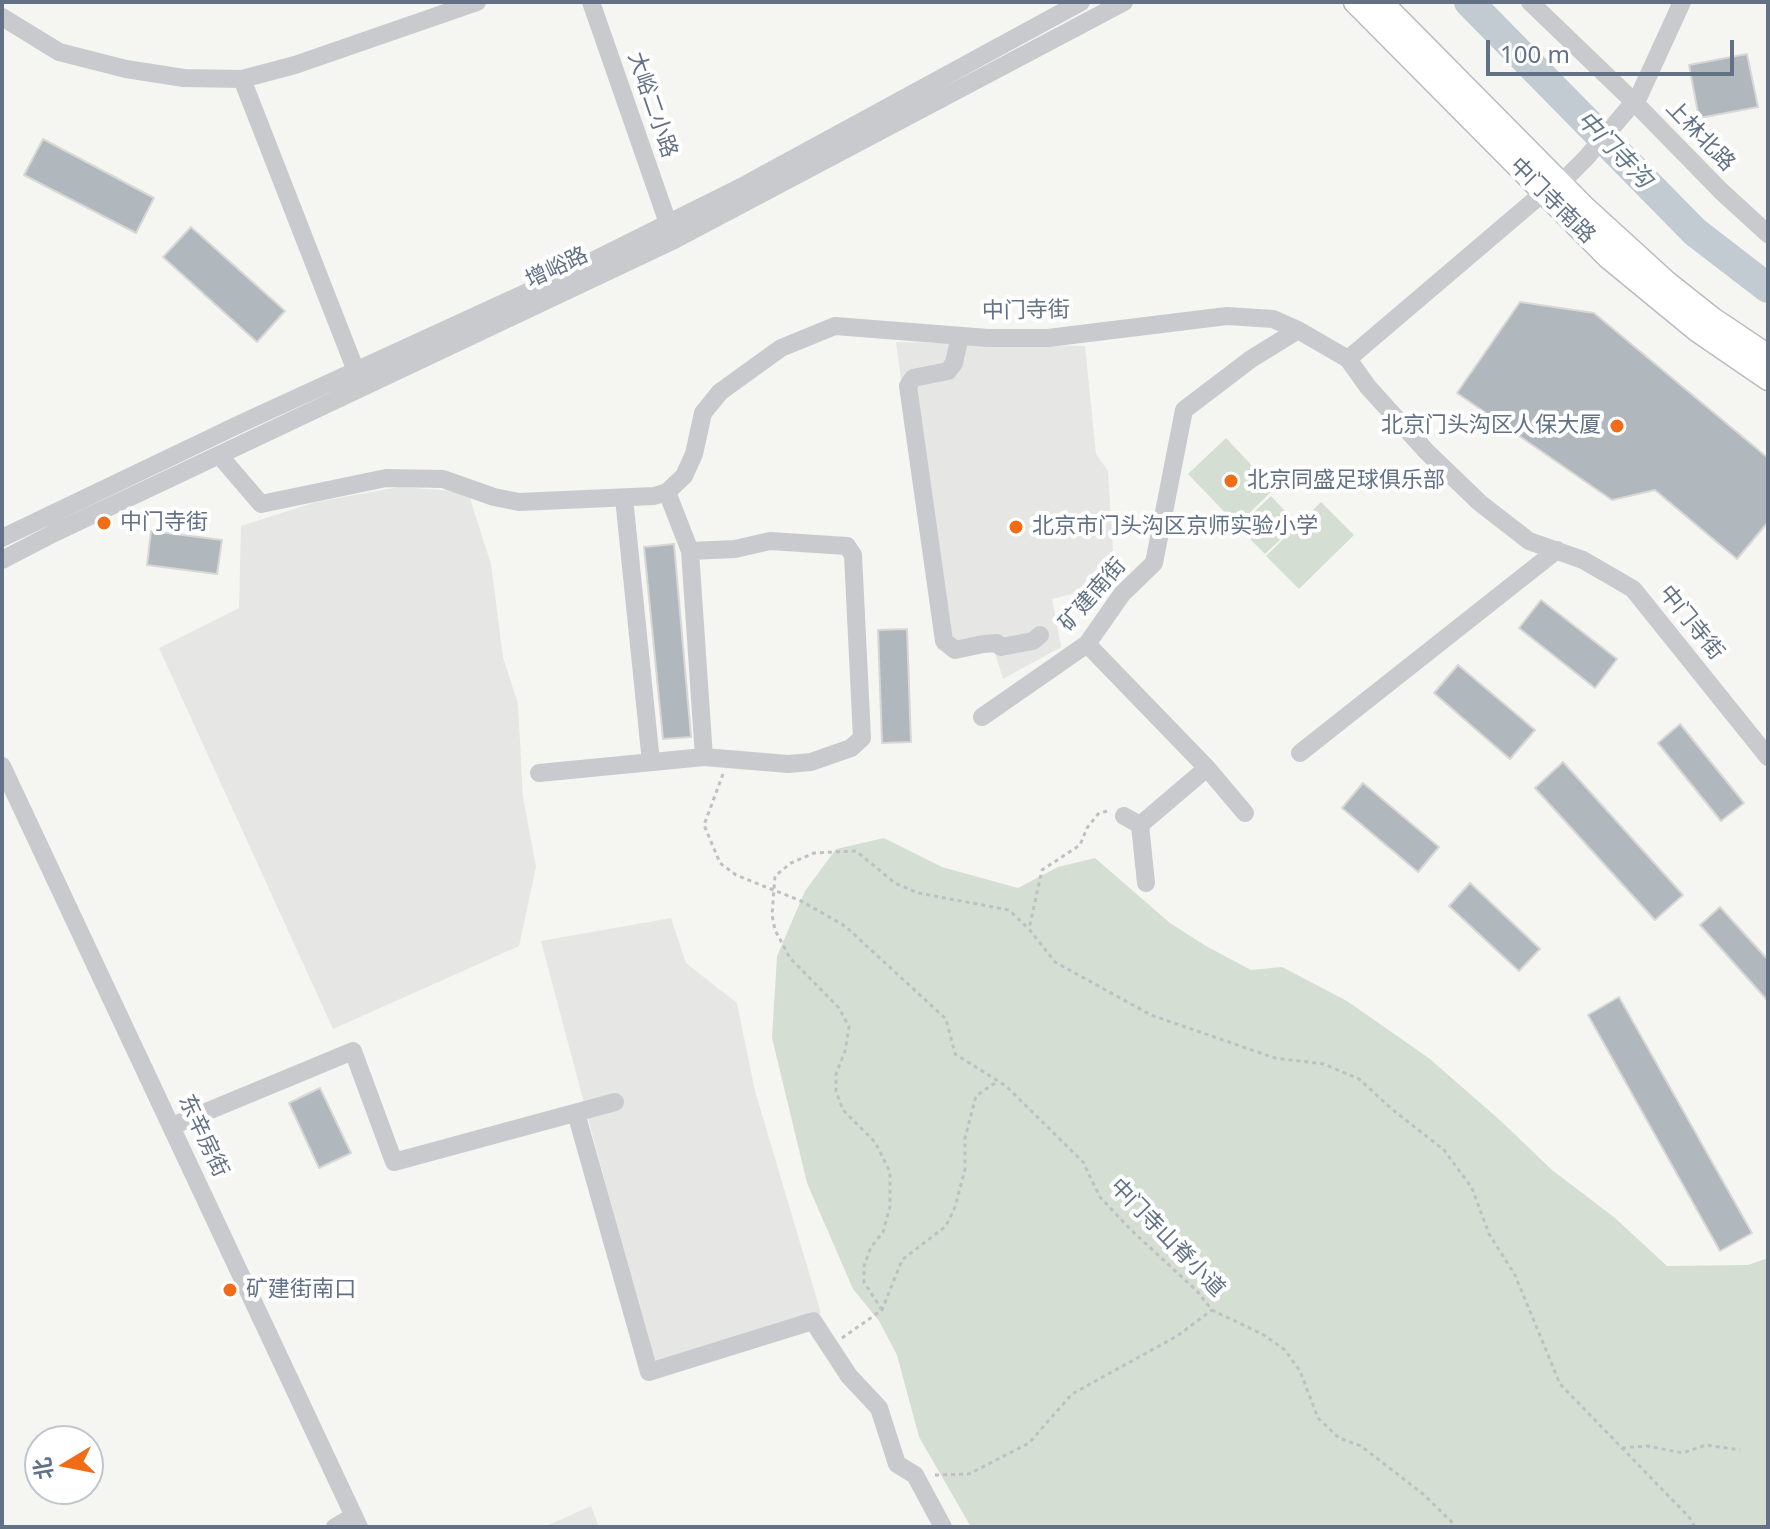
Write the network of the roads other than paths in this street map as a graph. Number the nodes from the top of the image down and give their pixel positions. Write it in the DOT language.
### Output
graph roads {
  1 [pos="477,2"];
  2 [pos="591,2"];
  3 [pos="1081,2"];
  4 [pos="1124,2"];
  5 [pos="1355,2"];
  6 [pos="1381,2"];
  7 [pos="1530,2"];
  8 [pos="1682,2"];
  9 [pos="2,17"];
  10 [pos="242,79"];
  11 [pos="1634,103"];
  12 [pos="1552,188"];
  13 [pos="668,223"];
  14 [pos="1768,234"];
  15 [pos="1298,330"];
  16 [pos="960,336"];
  17 [pos="1768,356"];
  18 [pos="1348,359"];
  19 [pos="356,371"];
  20 [pos="1768,379"];
  21 [pos="219,455"];
  22 [pos="667,492"];
  23 [pos="624,498"];
  24 [pos="2,538"];
  25 [pos="1557,550"];
  26 [pos="690,551"];
  27 [pos="2,560"];
  28 [pos="1040,635"];
  29 [pos="1087,644"];
  30 [pos="982,717"];
  31 [pos="1300,753"];
  32 [pos="704,757"];
  33 [pos="1768,757"];
  34 [pos="651,762"];
  35 [pos="2,766"];
  36 [pos="1207,768"];
  37 [pos="539,773"];
  38 [pos="1245,813"];
  39 [pos="1146,883"];
  40 [pos="615,1102"];
  41 [pos="576,1113"];
  42 [pos="172,1126"];
  43 [pos="356,1521"];
  44 [pos="335,1527"];
  45 [pos="943,1527"];
  1 -- 10 [label="street"];
  2 -- 13 [label="street, 大峪二小路"];
  3 -- 13 [label="street, 增峪路"];
  4 -- 21 [label="street, 增峪路"];
  5 -- 12 [label="main road, 中门寺南路"];
  6 -- 12 [label="main road, 中门寺南路"];
  7 -- 11 [label="street, 上林北路"];
  8 -- 11 [label="street"];
  9 -- 10 [label="street"];
  10 -- 19 [label="street"];
  11 -- 12 [label="street"];
  11 -- 14 [label="street, 上林北路"];
  12 -- 17 [label="main road, 中门寺南路"];
  12 -- 18 [label="street"];
  12 -- 20 [label="main road, 中门寺南路"];
  13 -- 19 [label="street, 增峪路"];
  15 -- 16 [label="street, 中门寺街"];
  15 -- 18 [label="street, 中门寺街"];
  15 -- 29 [label="street, 矿建南街"];
  16 -- 22 [label="street, 中门寺街"];
  16 -- 28 [label="street"];
  18 -- 25 [label="street, 中门寺街"];
  19 -- 24 [label="street, 增峪路"];
  21 -- 23 [label="street"];
  21 -- 27 [label="street, 增峪路"];
  22 -- 23 [label="street"];
  22 -- 26 [label="street"];
  23 -- 34 [label="street"];
  25 -- 31 [label="street"];
  25 -- 33 [label="street, 中门寺街"];
  26 -- 32 [label="street"];
  26 -- 32 [label="street"];
  29 -- 30 [label="street, 矿建南街"];
  29 -- 36 [label="street"];
  32 -- 34 [label="street"];
  34 -- 37 [label="street"];
  35 -- 42 [label="street, 东辛房街"];
  36 -- 38 [label="street"];
  36 -- 39 [label="street"];
  40 -- 41 [label="street"];
  41 -- 42 [label="street"];
  41 -- 45 [label="street"];
  42 -- 43 [label="street, 东辛房街"];
  43 -- 44 [label="street"];
}
